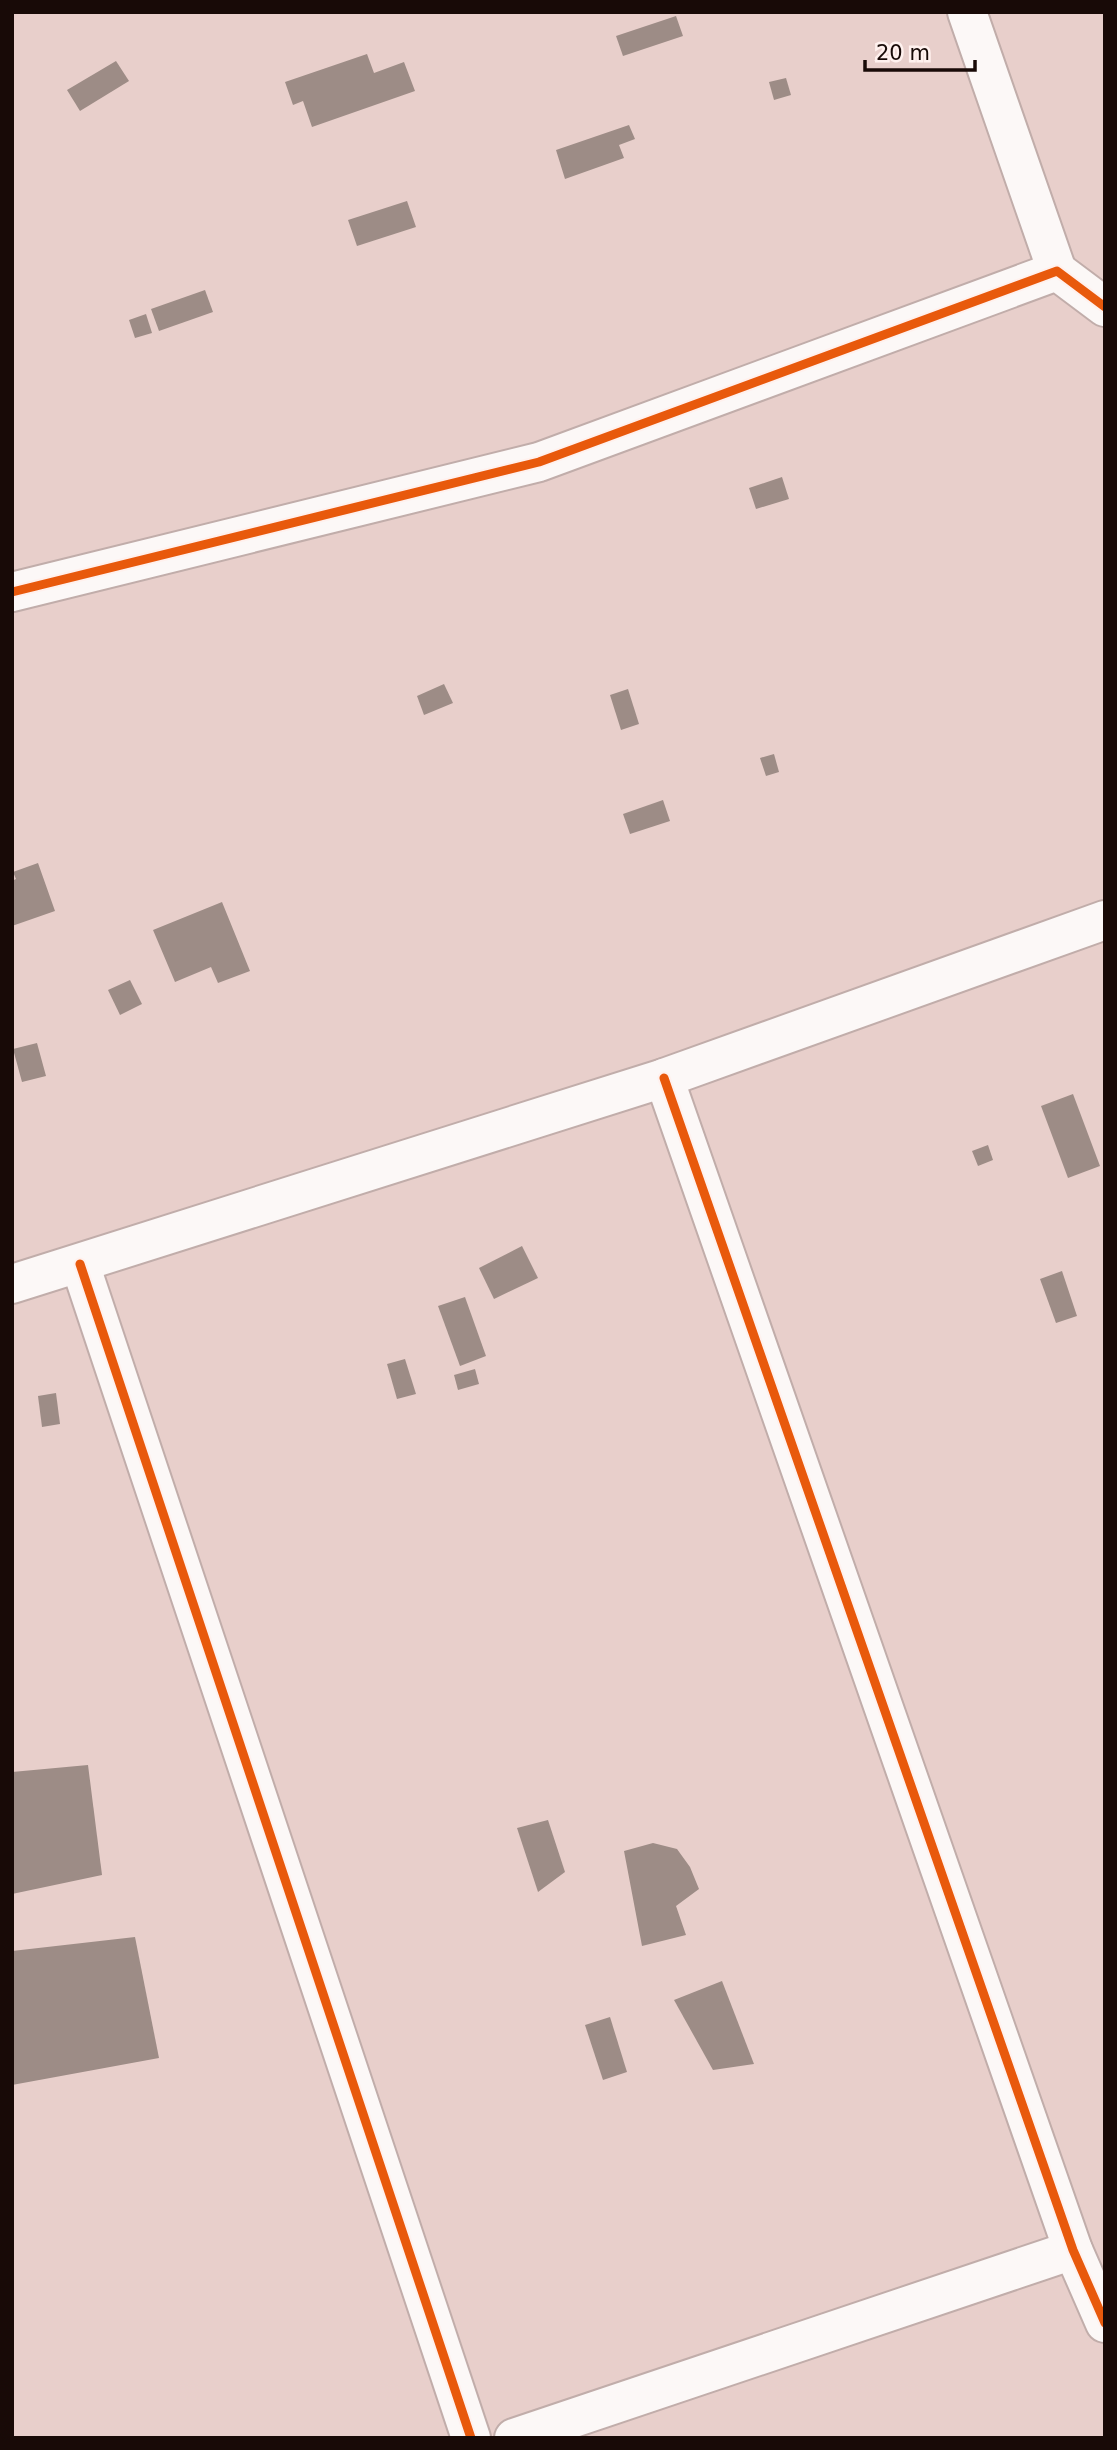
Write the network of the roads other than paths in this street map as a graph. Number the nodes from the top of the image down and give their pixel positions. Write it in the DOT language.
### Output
graph roads {
  1 [pos="967,12"];
  2 [pos="1057,271"];
  3 [pos="1105,307"];
  4 [pos="12,592"];
  5 [pos="1105,920"];
  6 [pos="664,1078"];
  7 [pos="80,1264"];
  8 [pos="12,1284"];
  9 [pos="1073,2250"];
  10 [pos="1105,2323"];
  11 [pos="471,2438"];
  12 [pos="514,2438"];
  1 -- 2 [label="street"];
  2 -- 3 [label="street"];
  2 -- 4 [label="street"];
  5 -- 6 [label="street"];
  6 -- 7 [label="street"];
  6 -- 9 [label="street"];
  7 -- 8 [label="street"];
  7 -- 11 [label="street"];
  9 -- 10 [label="street"];
  9 -- 12 [label="street"];
}
